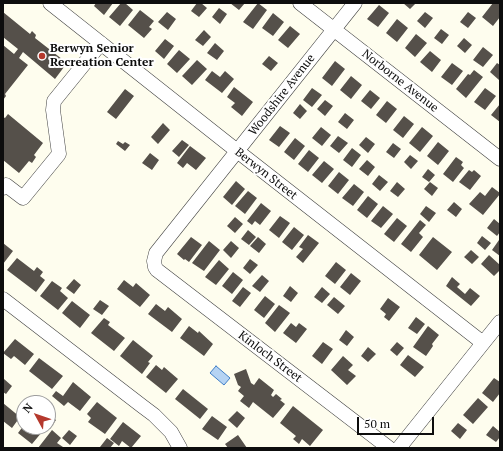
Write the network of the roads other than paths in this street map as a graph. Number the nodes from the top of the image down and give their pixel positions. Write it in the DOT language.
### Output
graph roads {
  1 [pos="50,3"];
  2 [pos="300,3"];
  3 [pos="355,3"];
  4 [pos="334,30"];
  5 [pos="101,43"];
  6 [pos="237,151"];
  7 [pos="500,159"];
  8 [pos="3,188"];
  9 [pos="154,264"];
  10 [pos="3,299"];
  11 [pos="500,322"];
  12 [pos="483,343"];
  13 [pos="180,448"];
  14 [pos="388,448"];
  15 [pos="399,448"];
  1 -- 5 [label="street, Berwyn Street"];
  2 -- 4 [label="street, Norborne Avenue"];
  3 -- 4 [label="street, Woodshire Avenue"];
  4 -- 6 [label="street, Woodshire Avenue"];
  4 -- 7 [label="street, Norborne Avenue"];
  5 -- 6 [label="street, Berwyn Street"];
  5 -- 8 [label="street"];
  6 -- 9 [label="street, Woodshire Avenue"];
  6 -- 12 [label="street, Berwyn Street"];
  9 -- 14 [label="street, Kinloch Street"];
  10 -- 13 [label="street"];
  11 -- 12 [label="street"];
  12 -- 15 [label="street"];
}
